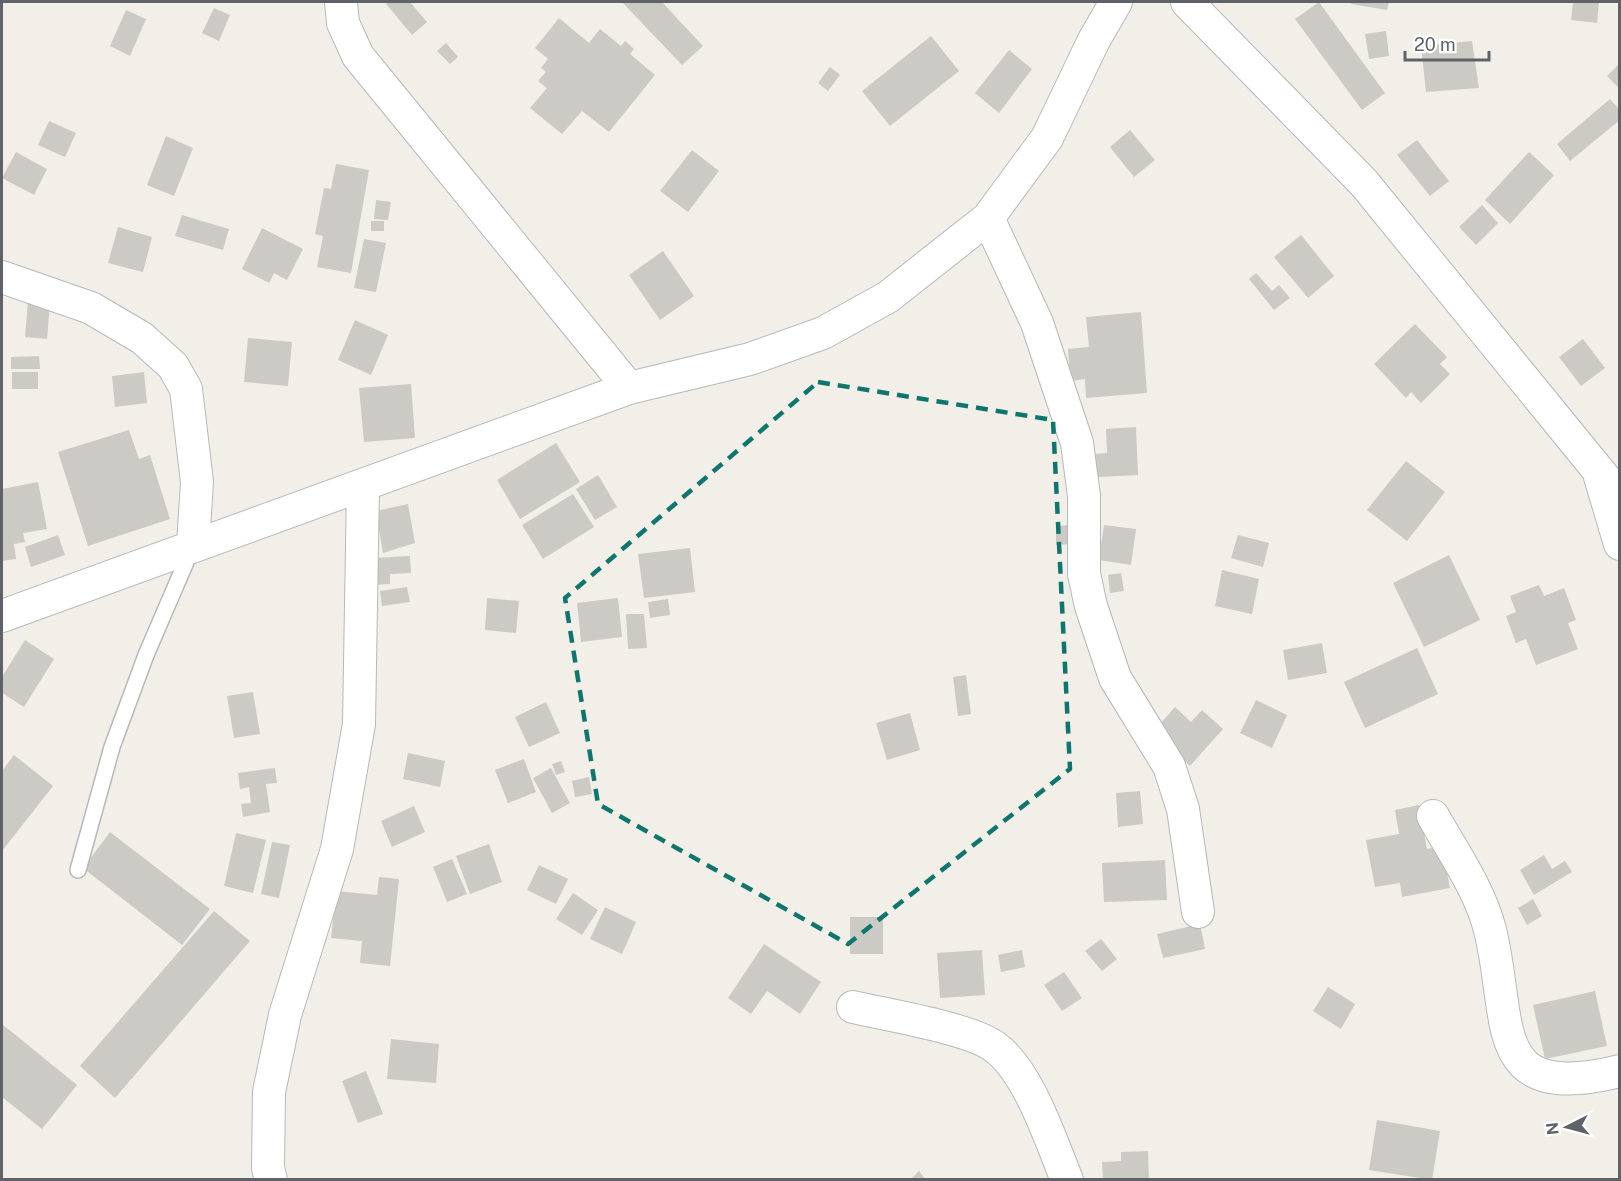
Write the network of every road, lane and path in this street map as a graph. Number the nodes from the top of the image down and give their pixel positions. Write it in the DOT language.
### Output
graph roads {
  1 [pos="341,2"];
  2 [pos="1116,2"];
  3 [pos="1187,2"];
  4 [pos="988,218"];
  5 [pos="2,277"];
  6 [pos="629,388"];
  7 [pos="1599,473"];
  8 [pos="363,486"];
  9 [pos="1620,497"];
  10 [pos="1620,544"];
  11 [pos="193,545"];
  12 [pos="2,616"];
  13 [pos="1432,816"];
  14 [pos="78,870"];
  15 [pos="1198,912"];
  16 [pos="853,1007"];
  17 [pos="1620,1071"];
  18 [pos="271,1179"];
  19 [pos="1067,1179"];
  1 -- 6 [label="street"];
  2 -- 4 [label="street"];
  3 -- 7 [label="street"];
  4 -- 6 [label="street"];
  4 -- 15 [label="street"];
  5 -- 11 [label="street"];
  6 -- 8 [label="street"];
  7 -- 9 [label="street"];
  7 -- 10 [label="street"];
  8 -- 11 [label="street"];
  8 -- 18 [label="street"];
  11 -- 12 [label="street"];
  11 -- 14 [label="lane"];
  13 -- 17 [label="street"];
  16 -- 19 [label="street"];
}
